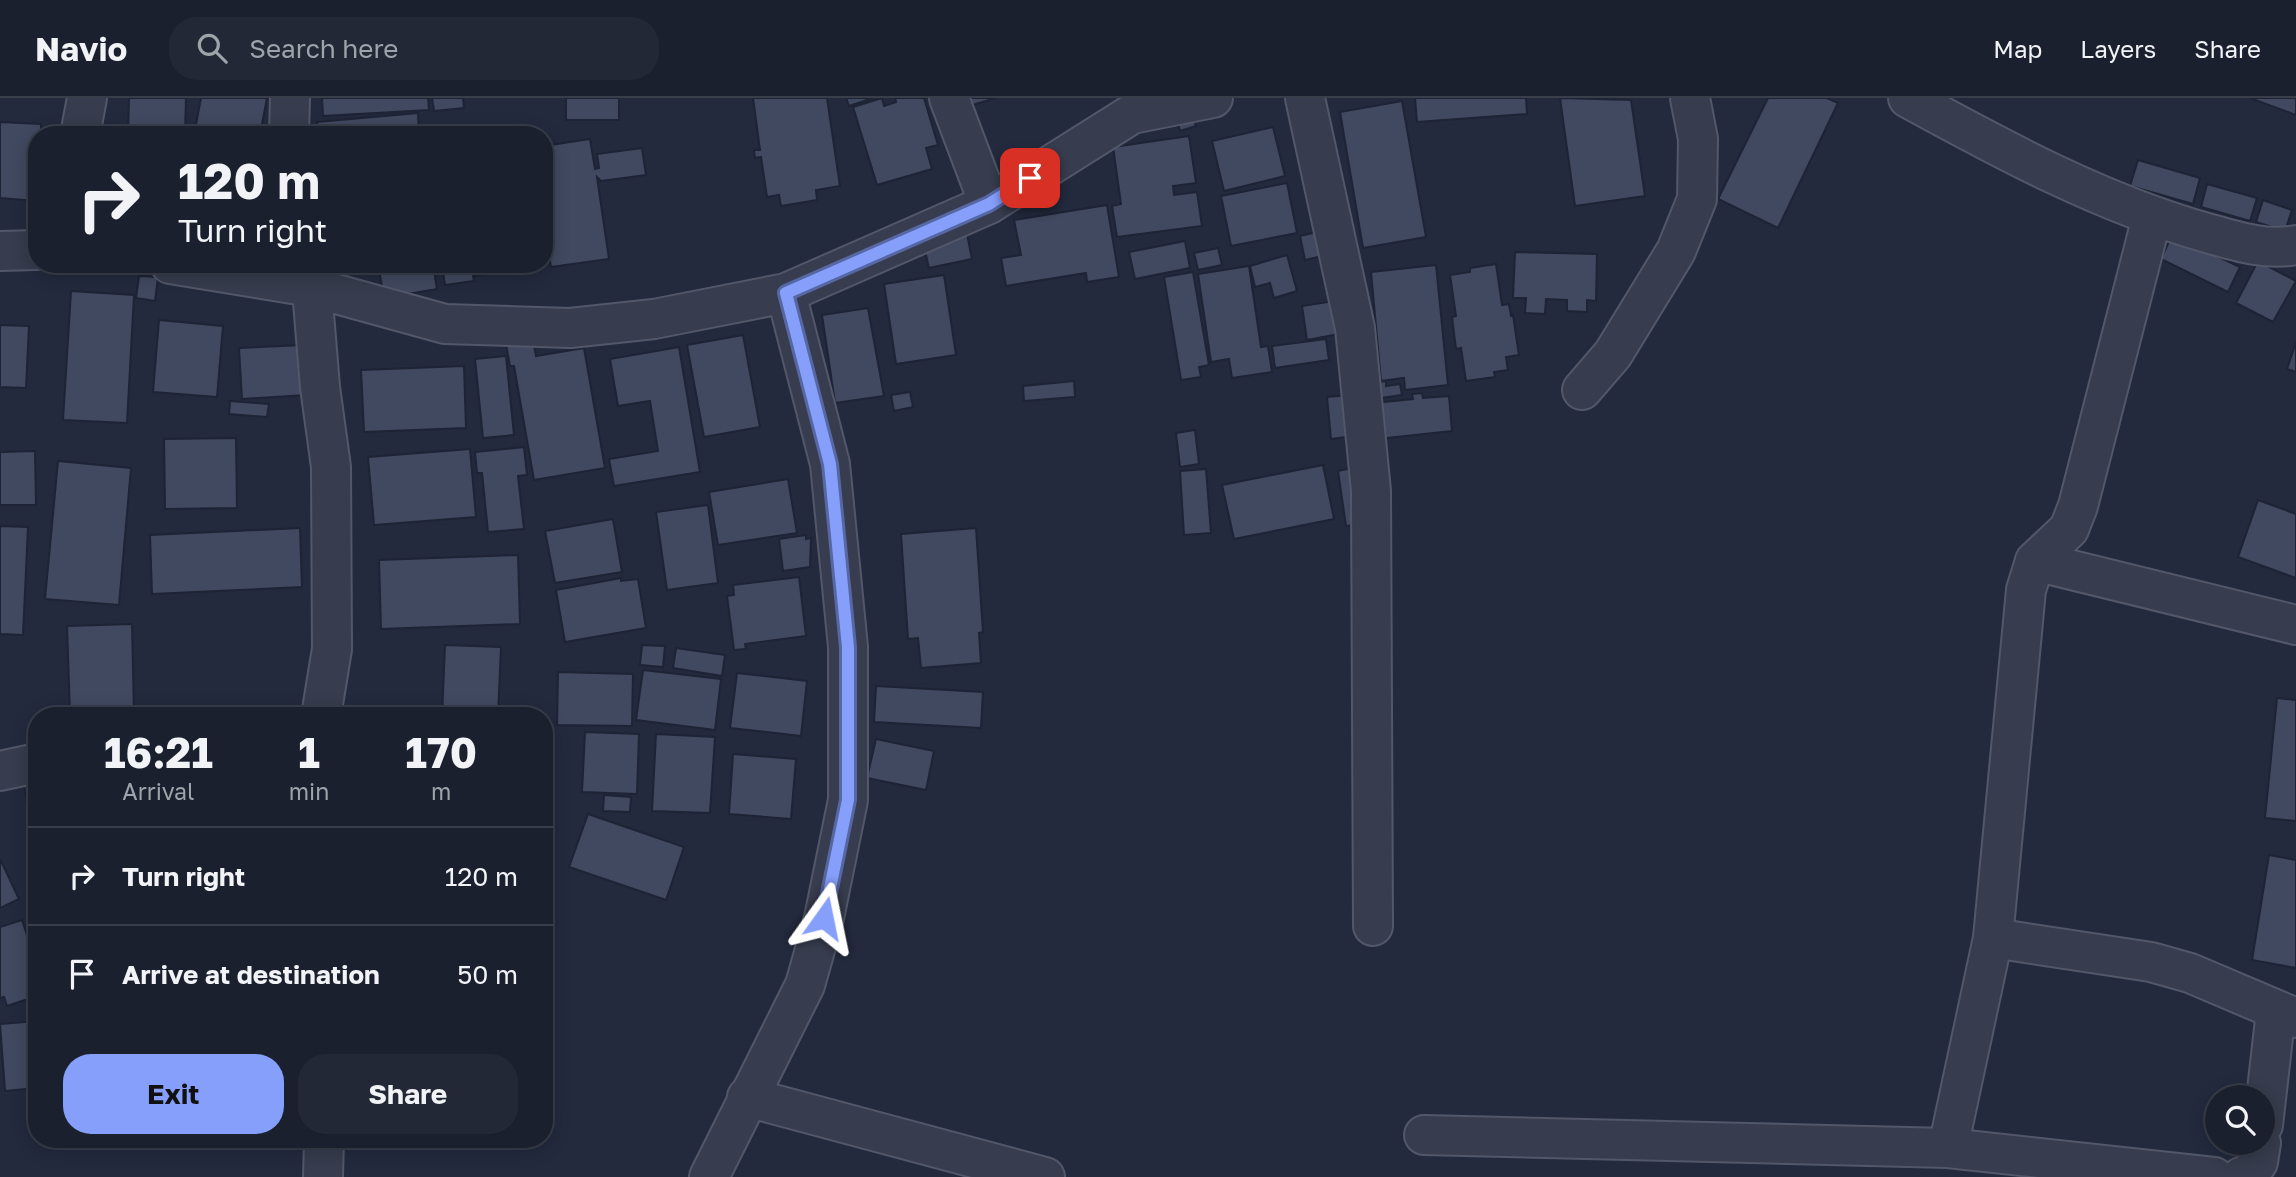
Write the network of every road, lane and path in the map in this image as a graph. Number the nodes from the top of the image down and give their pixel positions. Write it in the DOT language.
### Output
graph roads {
  1 [pos="87,98"];
  2 [pos="290,98"];
  3 [pos="949,98"];
  4 [pos="1213,98"];
  5 [pos="1305,98"];
  6 [pos="1690,98"];
  7 [pos="1908,98"];
  8 [pos="82,126"];
  9 [pos="289,126"];
  10 [pos="989,204"];
  11 [pos="2152,217"];
  12 [pos="2296,245"];
  13 [pos="28,250"];
  14 [pos="0,251"];
  15 [pos="276,273"];
  16 [pos="311,276"];
  17 [pos="786,293"];
  18 [pos="1582,390"];
  19 [pos="2035,562"];
  20 [pos="2296,625"];
  21 [pos="322,707"];
  22 [pos="28,765"];
  23 [pos="0,771"];
  24 [pos="1373,926"];
  25 [pos="1993,938"];
  26 [pos="2286,1014"];
  27 [pos="2271,1085"];
  28 [pos="747,1097"];
  29 [pos="1424,1135"];
  30 [pos="324,1148"];
  31 [pos="1948,1148"];
  32 [pos="2260,1155"];
  33 [pos="323,1177"];
  34 [pos="709,1177"];
  35 [pos="1045,1177"];
  36 [pos="2214,1177"];
  37 [pos="2241,1177"];
  1 -- 8 [label="street"];
  2 -- 9 [label="street"];
  3 -- 10 [label="street"];
  4 -- 10 [label="street"];
  5 -- 24 [label="street"];
  6 -- 18 [label="street"];
  7 -- 11 [label="street"];
  10 -- 17 [label="street"];
  11 -- 12 [label="street"];
  11 -- 19 [label="street"];
  13 -- 14 [label="street"];
  15 -- 16 [label="street"];
  16 -- 17 [label="street"];
  16 -- 21 [label="street"];
  17 -- 28 [label="street"];
  19 -- 20 [label="street"];
  19 -- 25 [label="street"];
  22 -- 23 [label="street"];
  25 -- 26 [label="street"];
  25 -- 31 [label="street"];
  26 -- 27 [label="street"];
  28 -- 34 [label="street"];
  28 -- 35 [label="street"];
  29 -- 31 [label="street"];
  30 -- 33 [label="street"];
  31 -- 36 [label="street"];
  32 -- 37 [label="street"];
}
